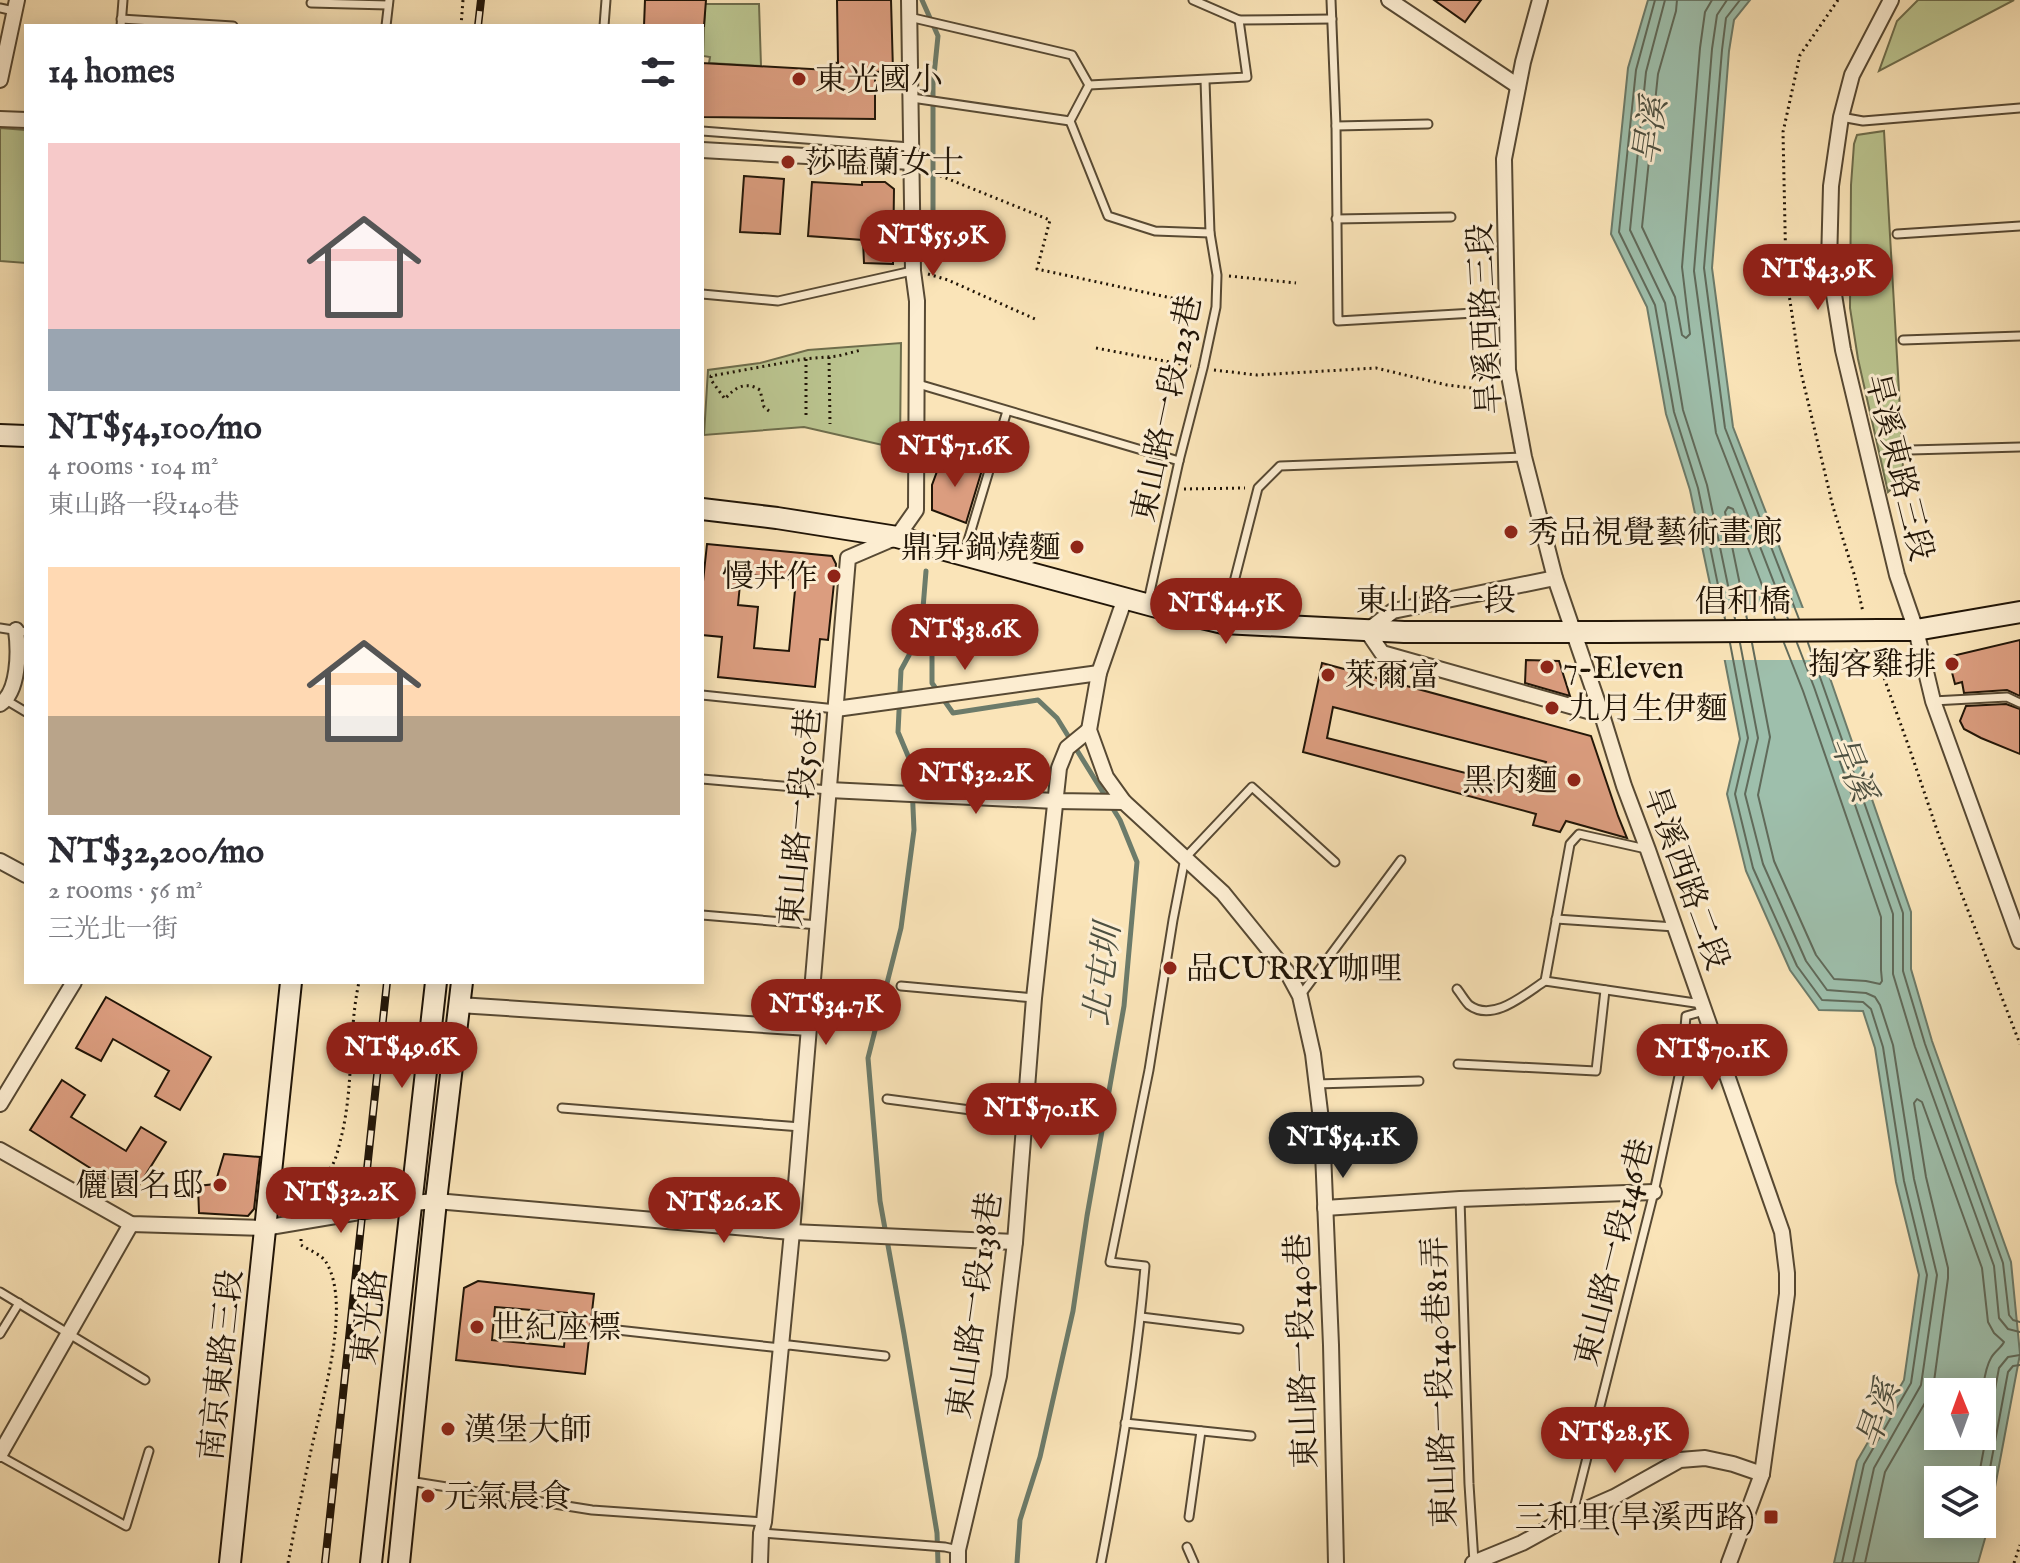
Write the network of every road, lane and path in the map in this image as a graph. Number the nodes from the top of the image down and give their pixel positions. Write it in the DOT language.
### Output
graph roads {
  1 [pos="123,0"];
  2 [pos="463,0"];
  3 [pos="606,0"];
  4 [pos="909,0"];
  5 [pos="1193,0"];
  6 [pos="1331,0"];
  7 [pos="1389,0"];
  8 [pos="1540,0"];
  9 [pos="1838,0"];
  10 [pos="1891,0"];
  11 [pos="311,3"];
  12 [pos="389,3"];
  13 [pos="10,6"];
  14 [pos="909,17"];
  15 [pos="1332,19"];
  16 [pos="1239,20"];
  17 [pos="121,22"];
  18 [pos="177,24"];
  19 [pos="386,24"];
  20 [pos="461,24"];
  21 [pos="604,24"];
  22 [pos="0,80"];
  23 [pos="1205,80"];
  24 [pos="1089,85"];
  25 [pos="1518,86"];
  26 [pos="912,98"];
  27 [pos="2020,108"];
  28 [pos="1841,117"];
  29 [pos="0,119"];
  30 [pos="24,120"];
  31 [pos="1070,121"];
  32 [pos="1428,124"];
  33 [pos="1336,126"];
  34 [pos="704,131"];
  35 [pos="704,150"];
  36 [pos="912,161"];
  37 [pos="1451,217"];
  38 [pos="1336,219"];
  39 [pos="2020,226"];
  40 [pos="1210,233"];
  41 [pos="1897,234"];
  42 [pos="913,271"];
  43 [pos="1217,275"];
  44 [pos="1296,283"];
  45 [pos="704,294"];
  46 [pos="1216,307"];
  47 [pos="1508,311"];
  48 [pos="1035,319"];
  49 [pos="2020,336"];
  50 [pos="1903,340"];
  51 [pos="1096,348"];
  52 [pos="861,350"];
  53 [pos="829,357"];
  54 [pos="806,359"];
  55 [pos="1203,368"];
  56 [pos="918,384"];
  57 [pos="1511,393"];
  58 [pos="769,411"];
  59 [pos="1007,411"];
  60 [pos="806,415"];
  61 [pos="830,424"];
  62 [pos="0,435"];
  63 [pos="24,436"];
  64 [pos="2020,447"];
  65 [pos="1910,450"];
  66 [pos="1524,457"];
  67 [pos="1179,461"];
  68 [pos="1258,488"];
  69 [pos="1173,489"];
  70 [pos="704,509"];
  71 [pos="897,537"];
  72 [pos="964,554"];
  73 [pos="1555,578"];
  74 [pos="1125,598"];
  75 [pos="1147,604"];
  76 [pos="2020,612"];
  77 [pos="1864,615"];
  78 [pos="1223,623"];
  79 [pos="0,628"];
  80 [pos="1916,630"];
  81 [pos="21,631"];
  82 [pos="1367,631"];
  83 [pos="1572,631"];
  84 [pos="1608,632"];
  85 [pos="1875,636"];
  86 [pos="1099,673"];
  87 [pos="704,695"];
  88 [pos="1933,701"];
  89 [pos="3,702"];
  90 [pos="2020,703"];
  91 [pos="836,709"];
  92 [pos="24,711"];
  93 [pos="1602,715"];
  94 [pos="1089,730"];
  95 [pos="704,779"];
  96 [pos="829,790"];
  97 [pos="1055,801"];
  98 [pos="1124,802"];
  99 [pos="1648,850"];
  100 [pos="1185,858"];
  101 [pos="1401,860"];
  102 [pos="0,861"];
  103 [pos="1335,862"];
  104 [pos="24,874"];
  105 [pos="704,915"];
  106 [pos="1556,919"];
  107 [pos="818,925"];
  108 [pos="1675,927"];
  109 [pos="2020,941"];
  110 [pos="1545,981"];
  111 [pos="73,984"];
  112 [pos="291,984"];
  113 [pos="359,984"];
  114 [pos="436,984"];
  115 [pos="462,984"];
  116 [pos="901,986"];
  117 [pos="1457,989"];
  118 [pos="1605,990"];
  119 [pos="1300,996"];
  120 [pos="1034,998"];
  121 [pos="459,1005"];
  122 [pos="1703,1007"];
  123 [pos="809,1028"];
  124 [pos="2020,1044"];
  125 [pos="1458,1064"];
  126 [pos="1419,1081"];
  127 [pos="1316,1084"];
  128 [pos="887,1099"];
  129 [pos="0,1104"];
  130 [pos="562,1108"];
  131 [pos="1025,1117"];
  132 [pos="801,1127"];
  133 [pos="0,1150"];
  134 [pos="1654,1192"];
  135 [pos="1460,1199"];
  136 [pos="436,1201"];
  137 [pos="413,1203"];
  138 [pos="1325,1208"];
  139 [pos="301,1223"];
  140 [pos="131,1224"];
  141 [pos="264,1228"];
  142 [pos="792,1232"];
  143 [pos="1015,1242"];
  144 [pos="0,1292"];
  145 [pos="19,1303"];
  146 [pos="1141,1317"];
  147 [pos="599,1328"];
  148 [pos="1239,1329"];
  149 [pos="69,1333"];
  150 [pos="0,1334"];
  151 [pos="781,1348"];
  152 [pos="885,1356"];
  153 [pos="145,1380"];
  154 [pos="1125,1423"];
  155 [pos="1201,1431"];
  156 [pos="1251,1436"];
  157 [pos="149,1451"];
  158 [pos="0,1455"];
  159 [pos="1762,1474"];
  160 [pos="407,1481"];
  161 [pos="1573,1515"];
  162 [pos="1189,1517"];
  163 [pos="763,1528"];
  164 [pos="2020,1545"];
  165 [pos="1187,1547"];
  166 [pos="953,1553"];
  167 [pos="230,1563"];
  168 [pos="288,1563"];
  169 [pos="371,1563"];
  170 [pos="399,1563"];
  171 [pos="760,1563"];
  172 [pos="1101,1563"];
  173 [pos="1194,1563"];
  174 [pos="1336,1563"];
  175 [pos="1474,1563"];
  176 [pos="1729,1563"];
  177 [pos="2014,1563"];
  1 -- 17 [label="lane"];
  2 -- 20 [label="path"];
  3 -- 21 [label="lane"];
  4 -- 14 [label="street"];
  5 -- 16 [label="lane"];
  6 -- 15 [label="lane"];
  7 -- 25 [label="street"];
  8 -- 25 [label="street, 旱溪西路三段"];
  9 -- 77 [label="path"];
  10 -- 28 [label="street, 旱溪東路三段"];
  11 -- 12 [label="lane"];
  12 -- 19 [label="lane"];
  13 -- 22 [label="street"];
  14 -- 24 [label="lane"];
  14 -- 26 [label="street"];
  15 -- 16 [label="lane"];
  15 -- 33 [label="lane"];
  16 -- 23 [label="lane"];
  17 -- 18 [label="lane"];
  23 -- 24 [label="lane"];
  23 -- 40 [label="lane, 東山路一段123巷"];
  24 -- 31 [label="lane"];
  25 -- 47 [label="street, 旱溪西路三段"];
  26 -- 31 [label="lane"];
  26 -- 36 [label="street"];
  27 -- 28 [label="lane"];
  28 -- 80 [label="street, 旱溪東路三段"];
  29 -- 30 [label="street"];
  31 -- 40 [label="lane"];
  32 -- 33 [label="lane"];
  33 -- 38 [label="lane"];
  34 -- 36 [label="lane"];
  35 -- 36 [label="street"];
  36 -- 42 [label="street"];
  36 -- 46 [label="path"];
  37 -- 38 [label="lane"];
  38 -- 47 [label="lane"];
  39 -- 41 [label="lane"];
  40 -- 43 [label="lane, 東山路一段123巷"];
  42 -- 45 [label="lane"];
  42 -- 48 [label="path"];
  42 -- 56 [label="street"];
  43 -- 44 [label="path"];
  43 -- 46 [label="lane, 東山路一段123巷"];
  46 -- 55 [label="lane, 東山路一段123巷"];
  47 -- 57 [label="street, 旱溪西路三段"];
  49 -- 50 [label="lane"];
  51 -- 55 [label="path"];
  52 -- 53 [label="path"];
  53 -- 54 [label="path"];
  53 -- 61 [label="path"];
  54 -- 58 [label="path"];
  54 -- 60 [label="path"];
  55 -- 57 [label="path"];
  55 -- 67 [label="lane, 東山路一段123巷"];
  56 -- 59 [label="lane"];
  56 -- 71 [label="street"];
  57 -- 66 [label="street, 旱溪西路三段"];
  59 -- 67 [label="lane"];
  59 -- 72 [label="lane"];
  62 -- 63 [label="street"];
  64 -- 65 [label="lane"];
  66 -- 68 [label="lane"];
  66 -- 73 [label="street, 旱溪西路三段"];
  67 -- 69 [label="lane, 東山路一段123巷"];
  68 -- 69 [label="path"];
  68 -- 78 [label="lane"];
  69 -- 75 [label="lane, 東山路一段123巷"];
  70 -- 71 [label="street, 東山路一段"];
  71 -- 72 [label="street, 東山路一段"];
  71 -- 91 [label="street, 東山路一段50巷"];
  72 -- 74 [label="street, 東山路一段"];
  73 -- 82 [label="street"];
  73 -- 83 [label="street, 旱溪西路三段"];
  74 -- 75 [label="street, 東山路一段"];
  74 -- 86 [label="street, 東山路一段140巷"];
  75 -- 78 [label="street, 東山路一段"];
  76 -- 80 [label="street"];
  78 -- 82 [label="street, 東山路一段"];
  79 -- 81 [label="lane"];
  80 -- 85 [label="street"];
  80 -- 88 [label="street, 旱溪東路三段"];
  81 -- 89 [label="street"];
  82 -- 83 [label="street, 東山路一段"];
  82 -- 93 [label="street"];
  83 -- 84 [label="street, 東山路一段"];
  83 -- 93 [label="street, 旱溪西路二段"];
  84 -- 85 [label="street, 倡和橋, bridge"];
  85 -- 124 [label="path"];
  86 -- 91 [label="street"];
  86 -- 94 [label="street, 東山路一段140巷"];
  87 -- 91 [label="lane"];
  88 -- 90 [label="lane"];
  88 -- 109 [label="street, 旱溪東路三段"];
  89 -- 92 [label="lane"];
  91 -- 96 [label="street, 東山路一段50巷"];
  93 -- 99 [label="street, 旱溪西路二段"];
  94 -- 97 [label="street, 東山路一段138巷"];
  94 -- 98 [label="street, 東山路一段140巷"];
  95 -- 96 [label="lane"];
  96 -- 97 [label="street"];
  96 -- 107 [label="street, 東山路一段50巷"];
  97 -- 98 [label="street"];
  97 -- 120 [label="street, 東山路一段138巷"];
  98 -- 100 [label="street, 東山路一段140巷"];
  99 -- 106 [label="lane"];
  99 -- 108 [label="street, 旱溪西路二段"];
  100 -- 103 [label="lane"];
  100 -- 119 [label="street, 東山路一段140巷"];
  100 -- 146 [label="lane"];
  101 -- 119 [label="lane"];
  102 -- 104 [label="street"];
  105 -- 107 [label="lane"];
  106 -- 108 [label="lane"];
  106 -- 110 [label="lane"];
  107 -- 123 [label="street, 東山路一段50巷"];
  108 -- 122 [label="street, 旱溪西路二段"];
  110 -- 117 [label="lane"];
  110 -- 118 [label="lane"];
  111 -- 129 [label="street"];
  112 -- 141 [label="street, 南京東路三段"];
  113 -- 139 [label="path"];
  114 -- 137 [label="street, 東光路"];
  115 -- 121 [label="street, 東光路"];
  116 -- 120 [label="lane"];
  118 -- 122 [label="lane"];
  118 -- 125 [label="lane"];
  119 -- 127 [label="street, 東山路一段140巷"];
  120 -- 131 [label="street, 東山路一段138巷"];
  121 -- 123 [label="street"];
  121 -- 136 [label="street, 東光路"];
  122 -- 134 [label="lane, 東山路一段146巷"];
  122 -- 159 [label="street, 旱溪西路二段"];
  123 -- 132 [label="street, 東山路一段50巷"];
  126 -- 127 [label="lane"];
  127 -- 138 [label="street, 東山路一段140巷"];
  128 -- 131 [label="lane"];
  130 -- 132 [label="lane"];
  131 -- 143 [label="street, 東山路一段138巷"];
  132 -- 142 [label="street, 東山路一段50巷"];
  133 -- 140 [label="street"];
  134 -- 135 [label="street, 東山路一段140巷81弄"];
  134 -- 161 [label="lane, 東山路一段146巷"];
  135 -- 138 [label="street, 東山路一段140巷81弄"];
  135 -- 175 [label="lane, 東山路一段140巷81弄"];
  136 -- 137 [label="street"];
  136 -- 142 [label="street"];
  136 -- 160 [label="street, 東光路"];
  137 -- 139 [label="street"];
  137 -- 169 [label="street, 東光路"];
  138 -- 174 [label="street, 東山路一段140巷"];
  139 -- 141 [label="street"];
  139 -- 168 [label="path"];
  140 -- 141 [label="street"];
  140 -- 149 [label="street"];
  141 -- 167 [label="street, 南京東路三段"];
  142 -- 143 [label="street"];
  142 -- 151 [label="street, 東山路一段50巷"];
  143 -- 166 [label="street, 東山路一段138巷"];
  144 -- 145 [label="lane"];
  145 -- 149 [label="lane"];
  145 -- 150 [label="lane"];
  146 -- 148 [label="lane"];
  146 -- 154 [label="lane"];
  147 -- 151 [label="lane"];
  149 -- 153 [label="lane"];
  149 -- 158 [label="street"];
  151 -- 152 [label="lane"];
  151 -- 163 [label="street, 東山路一段50巷"];
  154 -- 155 [label="lane"];
  154 -- 172 [label="lane"];
  155 -- 156 [label="lane"];
  155 -- 162 [label="lane"];
  157 -- 158 [label="lane"];
  159 -- 161 [label="street"];
  159 -- 176 [label="street, 旱溪西路二段"];
  160 -- 163 [label="lane"];
  160 -- 170 [label="street, 東光路"];
  161 -- 175 [label="street"];
  163 -- 166 [label="lane"];
  163 -- 171 [label="street, 東山路一段50巷"];
  164 -- 177 [label="path"];
  165 -- 173 [label="lane"];
}
